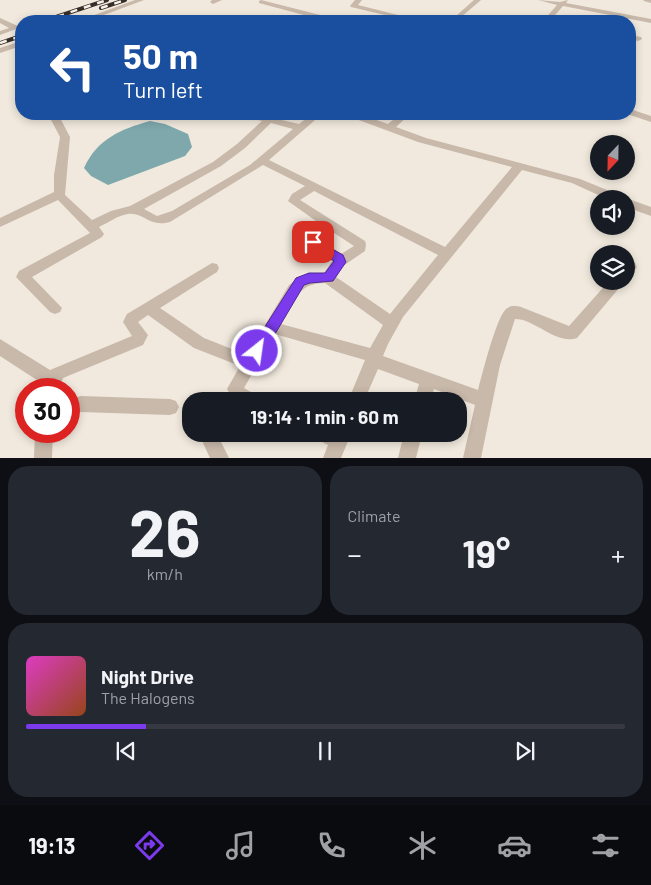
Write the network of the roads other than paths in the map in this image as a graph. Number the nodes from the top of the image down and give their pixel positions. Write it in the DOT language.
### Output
graph roads {
  1 [pos="141,0"];
  2 [pos="359,0"];
  3 [pos="478,0"];
  4 [pos="541,0"];
  5 [pos="646,0"];
  6 [pos="651,1"];
  7 [pos="261,2"];
  8 [pos="564,2"];
  9 [pos="99,15"];
  10 [pos="302,15"];
  11 [pos="392,15"];
  12 [pos="460,15"];
  13 [pos="552,15"];
  14 [pos="624,15"];
  15 [pos="636,18"];
  16 [pos="0,20"];
  17 [pos="651,21"];
  18 [pos="0,33"];
  19 [pos="15,45"];
  20 [pos="0,51"];
  21 [pos="636,114"];
  22 [pos="651,119"];
  23 [pos="56,120"];
  24 [pos="265,120"];
  25 [pos="277,120"];
  26 [pos="310,120"];
  27 [pos="368,120"];
  28 [pos="399,120"];
  29 [pos="301,128"];
  30 [pos="390,128"];
  31 [pos="262,160"];
  32 [pos="519,166"];
  33 [pos="313,186"];
  34 [pos="597,190"];
  35 [pos="57,196"];
  36 [pos="635,206"];
  37 [pos="132,210"];
  38 [pos="651,212"];
  39 [pos="325,221"];
  40 [pos="0,223"];
  41 [pos="91,226"];
  42 [pos="446,254"];
  43 [pos="340,262"];
  44 [pos="212,268"];
  45 [pos="328,278"];
  46 [pos="610,290"];
  47 [pos="55,308"];
  48 [pos="149,308"];
  49 [pos="391,322"];
  50 [pos="271,327"];
  51 [pos="0,346"];
  52 [pos="374,358"];
  53 [pos="250,363"];
  54 [pos="43,378"];
  55 [pos="55,378"];
  56 [pos="428,380"];
  57 [pos="238,392"];
  58 [pos="360,392"];
  59 [pos="425,392"];
  60 [pos="484,400"];
  61 [pos="80,404"];
  62 [pos="170,407"];
  63 [pos="212,442"];
  64 [pos="334,442"];
  65 [pos="411,442"];
  66 [pos="44,443"];
  67 [pos="43,458"];
  68 [pos="220,458"];
  69 [pos="332,458"];
  70 [pos="407,458"];
  71 [pos="472,458"];
  1 -- 9 [label="street"];
  2 -- 11 [label="street"];
  3 -- 12 [label="street"];
  4 -- 8 [label="street"];
  5 -- 6 [label="street"];
  7 -- 10 [label="street"];
  8 -- 13 [label="street"];
  8 -- 14 [label="street"];
  15 -- 17 [label="street"];
  16 -- 18 [label="street"];
  19 -- 20 [label="street"];
  21 -- 22 [label="street"];
  23 -- 35 [label="street"];
  24 -- 37 [label="street"];
  25 -- 29 [label="street"];
  26 -- 29 [label="street"];
  27 -- 30 [label="street"];
  28 -- 30 [label="street"];
  29 -- 31 [label="street"];
  30 -- 32 [label="street"];
  31 -- 33 [label="street"];
  31 -- 37 [label="street"];
  32 -- 34 [label="street"];
  32 -- 42 [label="street"];
  33 -- 39 [label="street"];
  33 -- 42 [label="street"];
  35 -- 40 [label="street"];
  35 -- 41 [label="street"];
  36 -- 38 [label="street"];
  37 -- 41 [label="street"];
  39 -- 43 [label="street"];
  39 -- 43 [label="street"];
  41 -- 47 [label="street"];
  42 -- 49 [label="street"];
  43 -- 45 [label="street"];
  44 -- 48 [label="street"];
  45 -- 49 [label="street"];
  45 -- 50 [label="street"];
  46 -- 60 [label="street"];
  48 -- 53 [label="street"];
  48 -- 55 [label="street"];
  49 -- 52 [label="street"];
  50 -- 52 [label="street"];
  50 -- 53 [label="street"];
  51 -- 54 [label="street"];
  52 -- 56 [label="street"];
  52 -- 58 [label="street"];
  53 -- 57 [label="street"];
  56 -- 59 [label="street"];
  56 -- 60 [label="street"];
  60 -- 71 [label="street"];
  61 -- 62 [label="street"];
  63 -- 68 [label="street"];
  64 -- 69 [label="street"];
  65 -- 70 [label="street"];
  66 -- 67 [label="street"];
}
